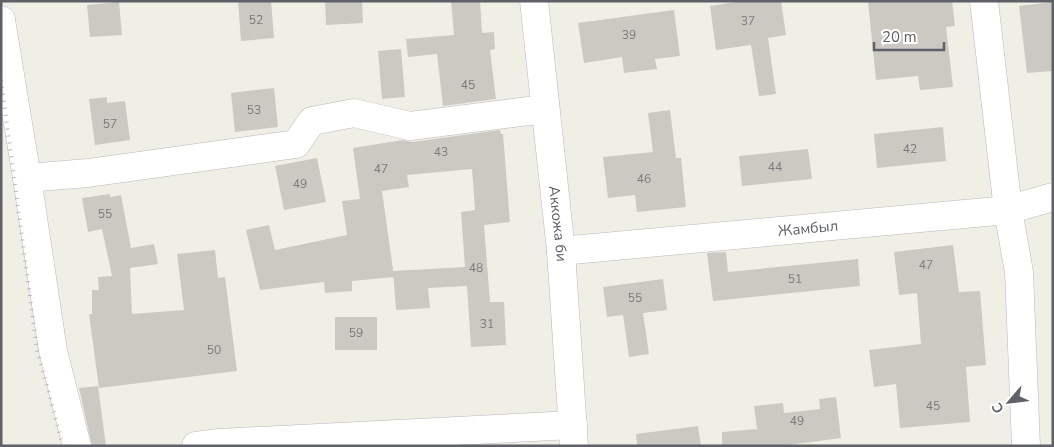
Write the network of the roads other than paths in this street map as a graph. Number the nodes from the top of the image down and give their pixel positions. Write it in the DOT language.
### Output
graph roads {
  1 [pos="534,1"];
  2 [pos="984,1"];
  3 [pos="1,20"];
  4 [pos="545,109"];
  5 [pos="27,178"];
  6 [pos="1053,197"];
  7 [pos="1008,210"];
  8 [pos="561,251"];
  9 [pos="574,435"];
  10 [pos="77,446"];
  11 [pos="196,446"];
  12 [pos="1026,446"];
  1 -- 4 [label="street, Аккожа би"];
  2 -- 7 [label="street"];
  3 -- 5 [label="street"];
  4 -- 5 [label="street"];
  4 -- 8 [label="street, Аккожа би"];
  5 -- 10 [label="street"];
  6 -- 7 [label="street, Жамбыл"];
  7 -- 8 [label="street, Жамбыл"];
  7 -- 12 [label="street"];
  8 -- 9 [label="street, Аккожа би"];
  9 -- 11 [label="street"];
}
